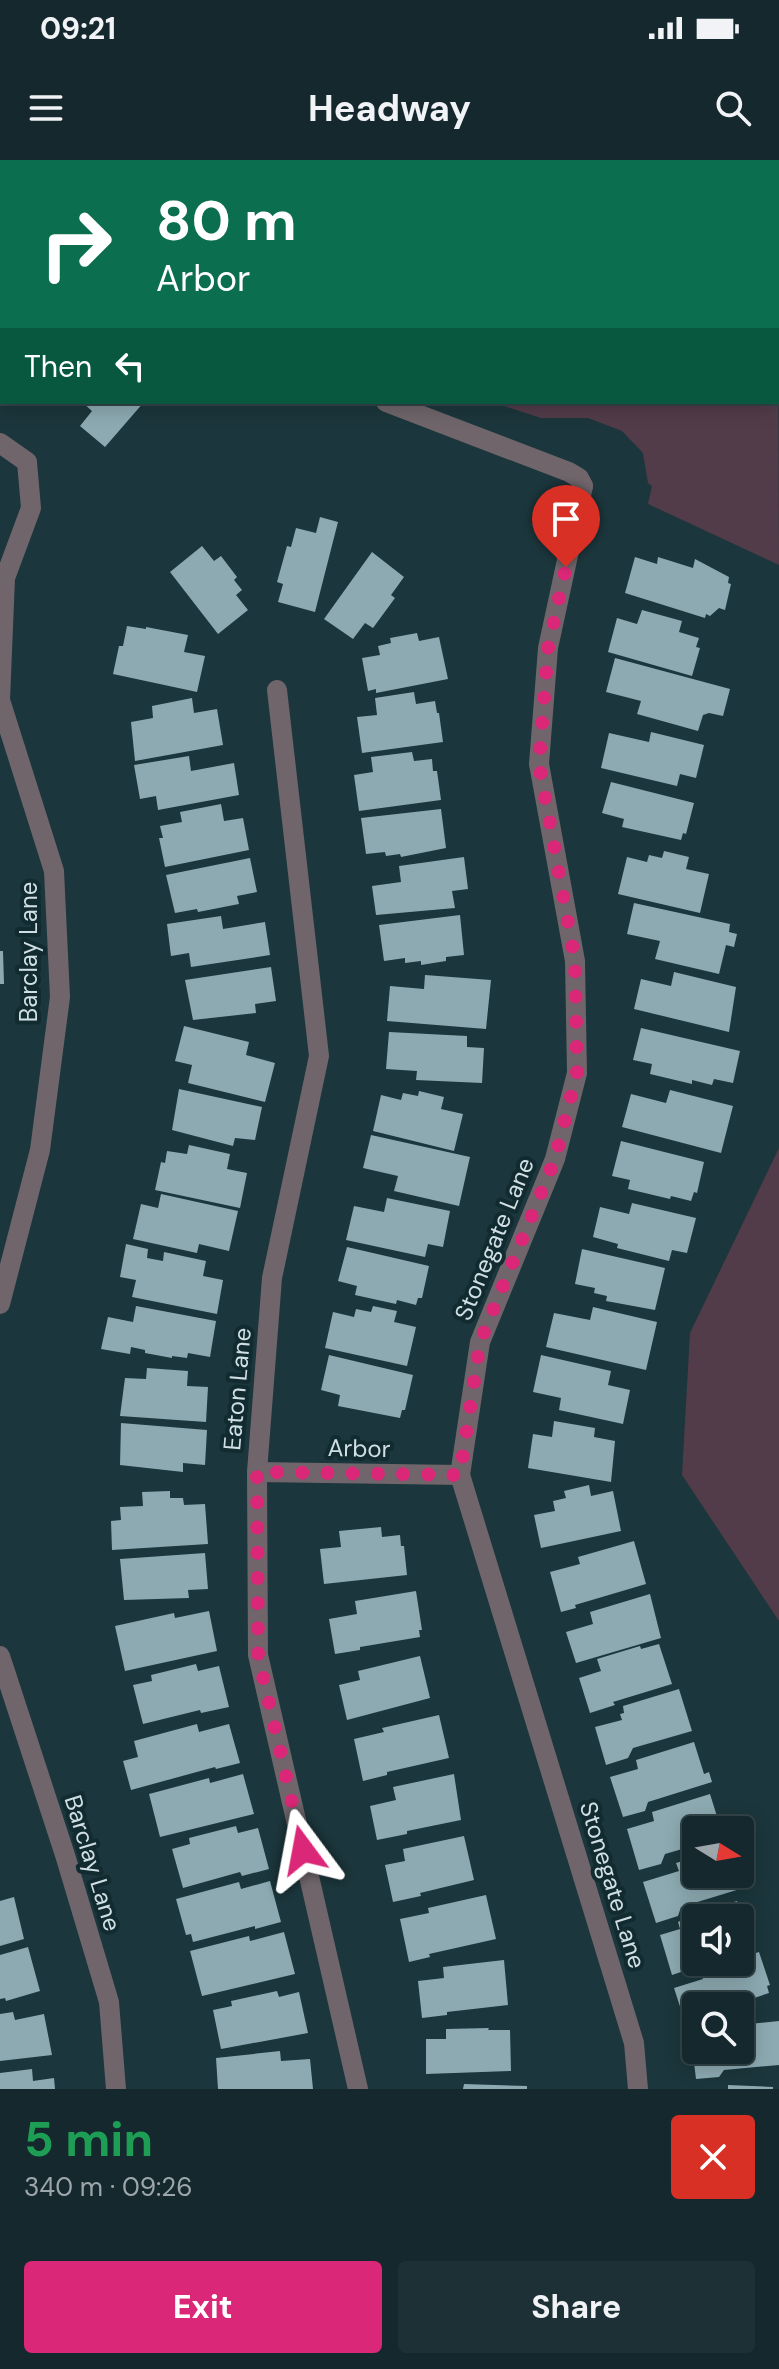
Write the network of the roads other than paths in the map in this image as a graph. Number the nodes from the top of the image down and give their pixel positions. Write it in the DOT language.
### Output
graph roads {
  1 [pos="391,404"];
  2 [pos="0,443"];
  3 [pos="277,690"];
  4 [pos="0,1304"];
  5 [pos="257,1472"];
  6 [pos="460,1475"];
  7 [pos="0,1656"];
  8 [pos="116,2089"];
  9 [pos="358,2089"];
  10 [pos="638,2089"];
  1 -- 6 [label="street, Stonegate Lane"];
  2 -- 4 [label="street, Barclay Lane"];
  3 -- 5 [label="street, Eaton Lane"];
  5 -- 6 [label="street, Arbor"];
  5 -- 9 [label="street, Eaton Lane"];
  6 -- 10 [label="street, Stonegate Lane"];
  7 -- 8 [label="street, Barclay Lane"];
}
